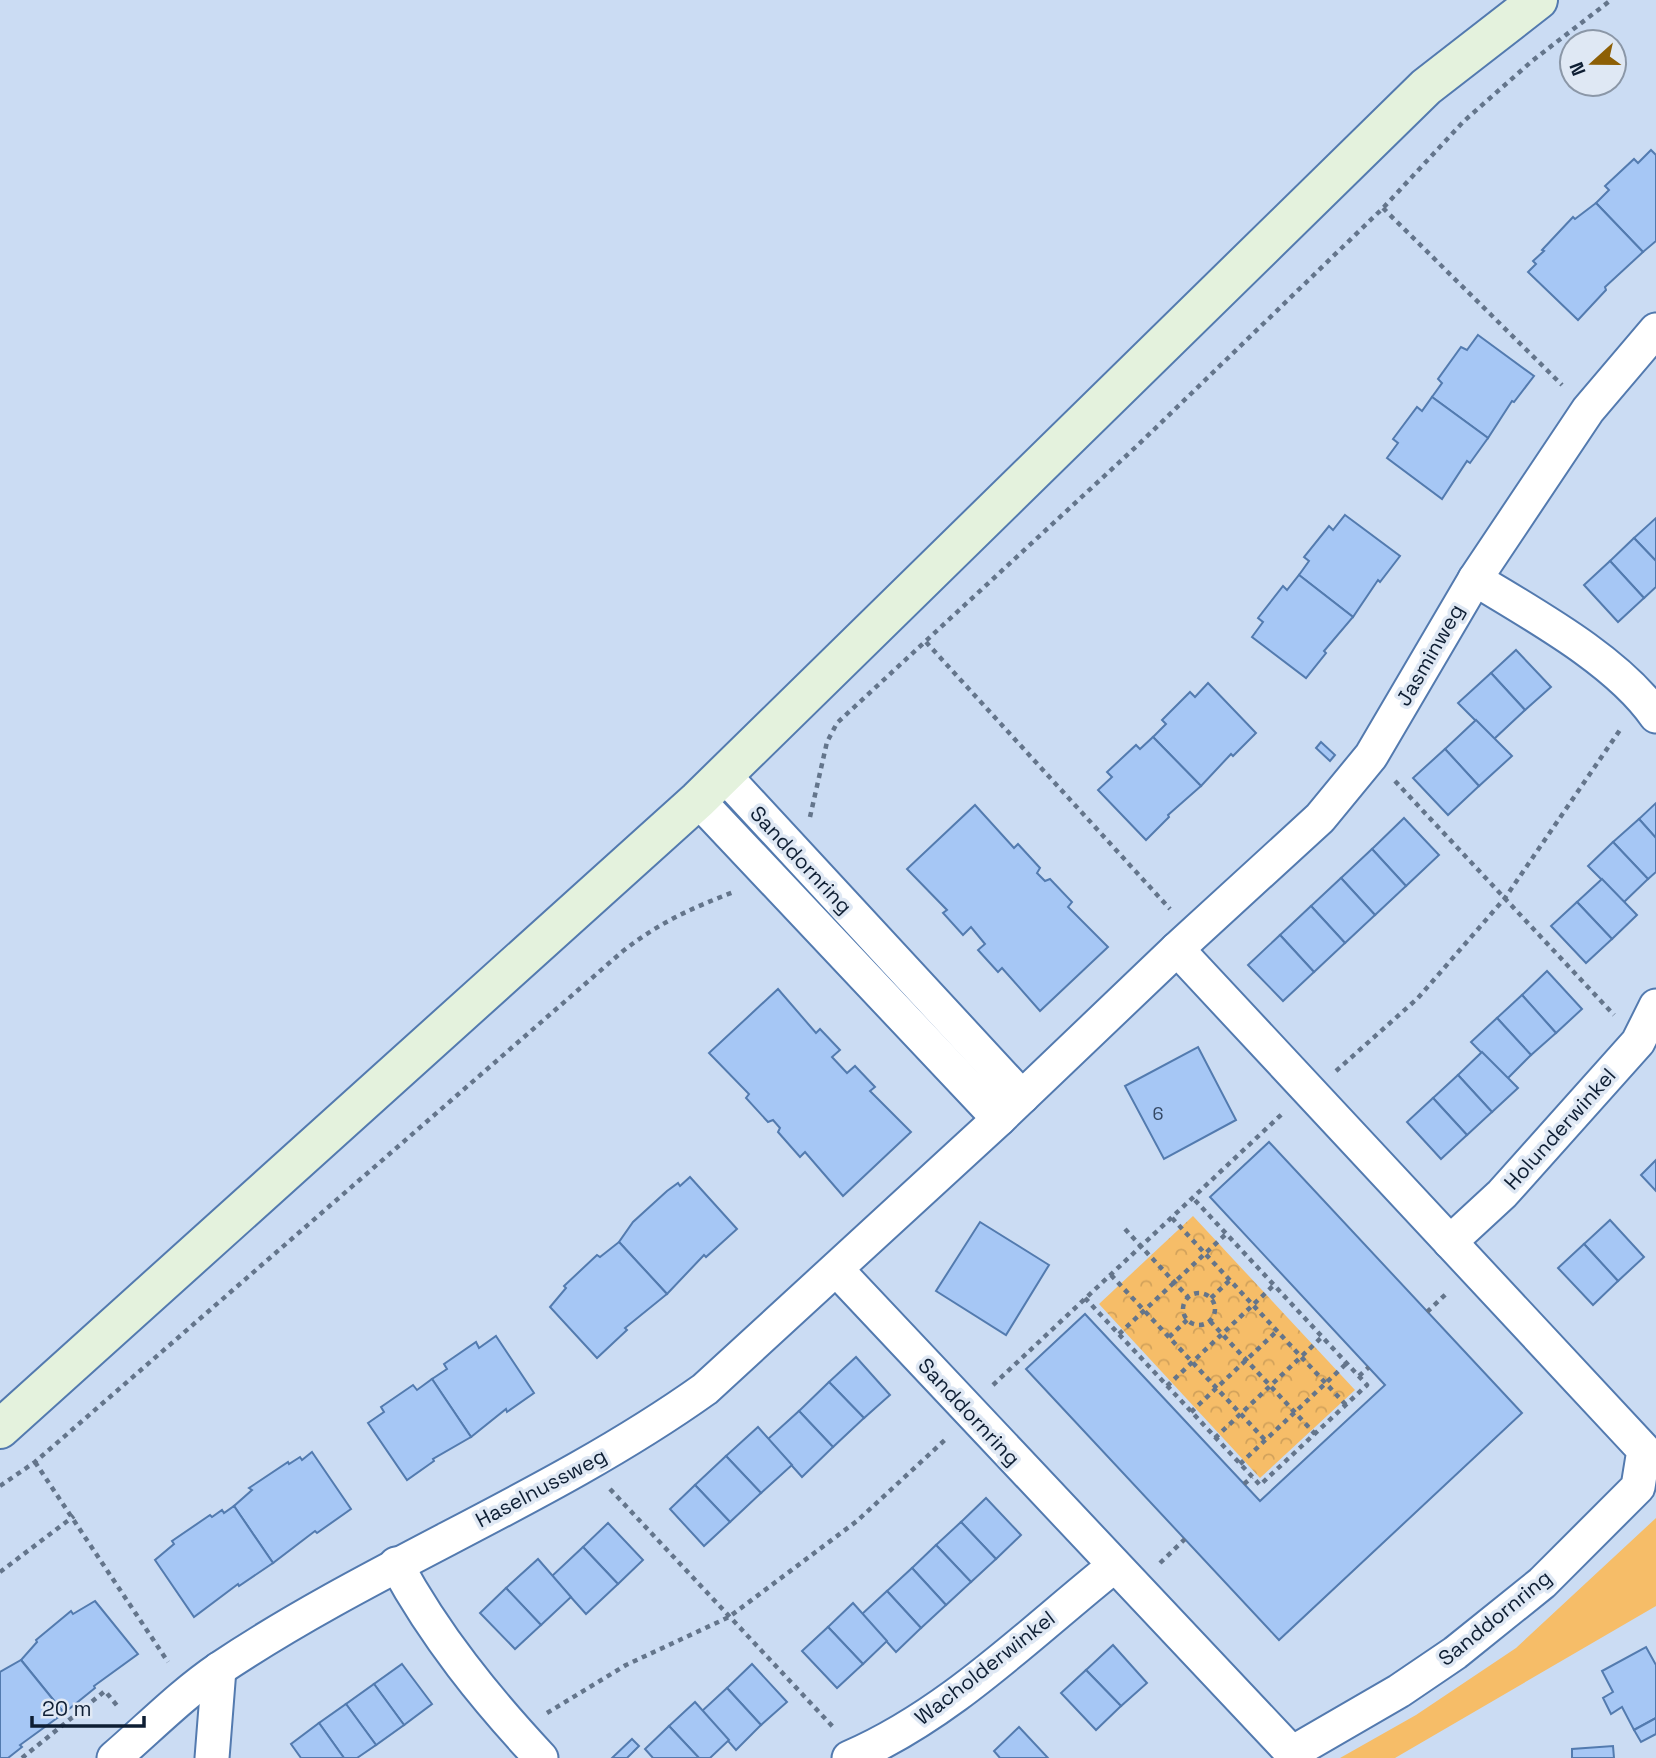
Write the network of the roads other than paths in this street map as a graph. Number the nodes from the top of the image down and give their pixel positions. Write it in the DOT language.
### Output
graph roads {
  1 [pos="1538,0"];
  2 [pos="1655,333"];
  3 [pos="1475,579"];
  4 [pos="1651,709"];
  5 [pos="711,788"];
  6 [pos="1186,942"];
  7 [pos="1656,1006"];
  8 [pos="1023,1097"];
  9 [pos="999,1119"];
  10 [pos="1450,1242"];
  11 [pos="836,1269"];
  12 [pos="0,1429"];
  13 [pos="396,1564"];
  14 [pos="1114,1566"];
  15 [pos="219,1669"];
  16 [pos="854,1756"];
  17 [pos="114,1758"];
  18 [pos="212,1758"];
  19 [pos="541,1758"];
  1 -- 5 [label="main road"];
  2 -- 3 [label="street, Jasminweg"];
  3 -- 4 [label="street"];
  3 -- 6 [label="street, Jasminweg"];
  5 -- 8 [label="street, Sanddornring"];
  5 -- 9 [label="street, Sanddornring"];
  5 -- 12 [label="main road"];
  6 -- 8 [label="street"];
  6 -- 10 [label="street, Sanddornring"];
  7 -- 10 [label="street, Holunderwinkel"];
  8 -- 9 [label="street"];
  9 -- 11 [label="street"];
  10 -- 14 [label="street, Sanddornring"];
  11 -- 13 [label="street, Haselnussweg"];
  11 -- 14 [label="street, Sanddornring"];
  13 -- 15 [label="street, Haselnussweg"];
  13 -- 19 [label="street"];
  14 -- 16 [label="street, Wacholderwinkel"];
  15 -- 17 [label="street, Haselnussweg"];
  15 -- 18 [label="street"];
}
